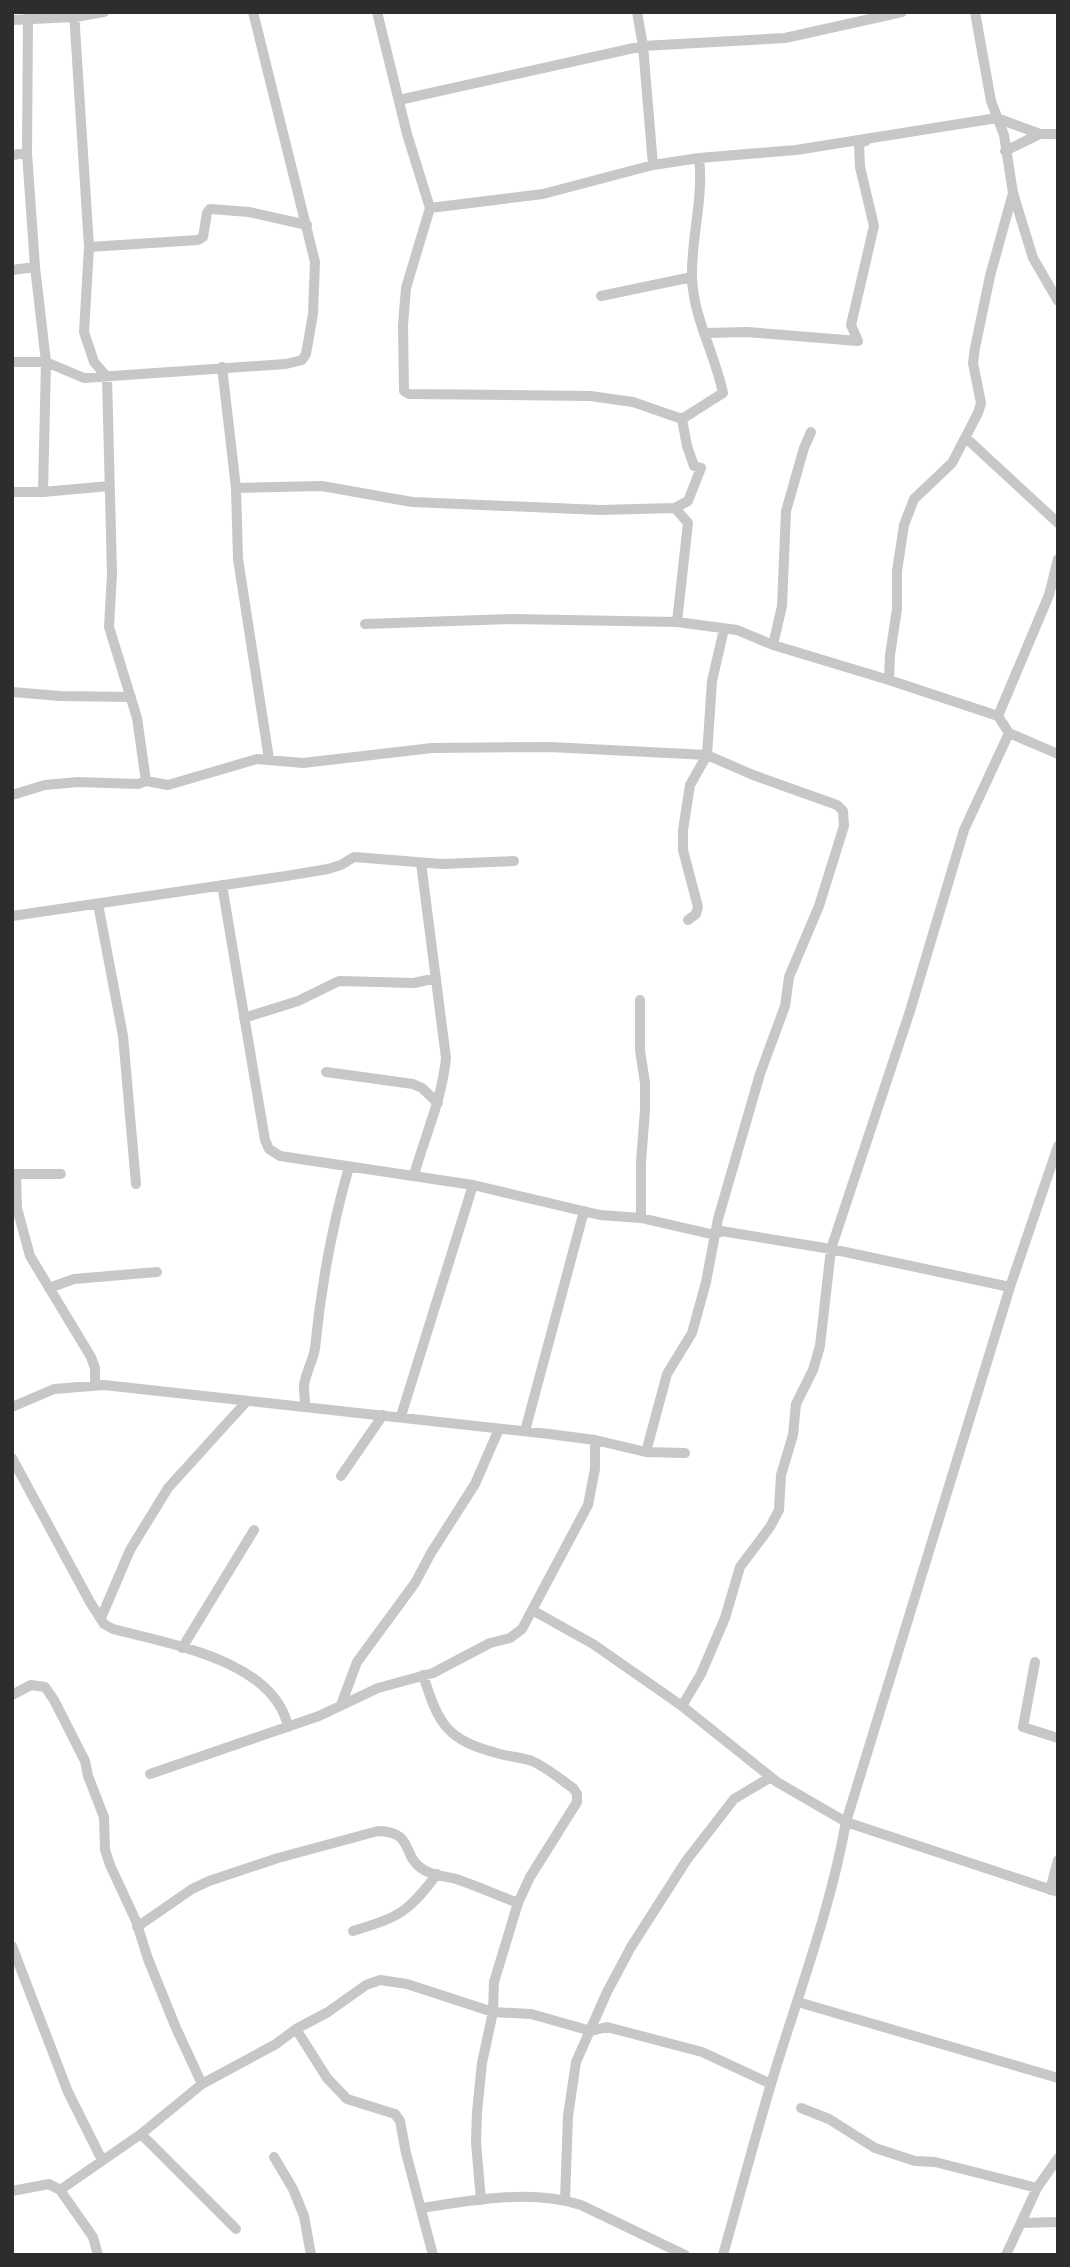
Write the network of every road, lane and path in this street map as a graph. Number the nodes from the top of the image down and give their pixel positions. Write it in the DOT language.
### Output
graph roads {
  1 [pos="104,12"];
  2 [pos="253,12"];
  3 [pos="377,12"];
  4 [pos="636,12"];
  5 [pos="902,12"];
  6 [pos="975,12"];
  7 [pos="74,15"];
  8 [pos="28,18"];
  9 [pos="12,19"];
  10 [pos="643,46"];
  11 [pos="399,100"];
  12 [pos="997,118"];
  13 [pos="1040,134"];
  14 [pos="1058,134"];
  15 [pos="867,141"];
  16 [pos="1005,151"];
  17 [pos="27,153"];
  18 [pos="12,155"];
  19 [pos="699,158"];
  20 [pos="653,165"];
  21 [pos="1013,193"];
  22 [pos="430,208"];
  23 [pos="307,225"];
  24 [pos="89,247"];
  25 [pos="35,267"];
  26 [pos="12,270"];
  27 [pos="692,278"];
  28 [pos="601,296"];
  29 [pos="1058,301"];
  30 [pos="705,332"];
  31 [pos="12,362"];
  32 [pos="47,362"];
  33 [pos="222,368"];
  34 [pos="107,377"];
  35 [pos="682,419"];
  36 [pos="811,432"];
  37 [pos="966,438"];
  38 [pos="109,486"];
  39 [pos="236,488"];
  40 [pos="12,492"];
  41 [pos="43,492"];
  42 [pos="688,502"];
  43 [pos="675,508"];
  44 [pos="688,523"];
  45 [pos="1058,523"];
  46 [pos="1058,559"];
  47 [pos="677,622"];
  48 [pos="365,624"];
  49 [pos="723,629"];
  50 [pos="773,645"];
  51 [pos="890,680"];
  52 [pos="12,692"];
  53 [pos="131,697"];
  54 [pos="998,716"];
  55 [pos="1009,733"];
  56 [pos="1058,754"];
  57 [pos="707,755"];
  58 [pos="269,759"];
  59 [pos="146,781"];
  60 [pos="12,795"];
  61 [pos="514,862"];
  62 [pos="421,863"];
  63 [pos="222,885"];
  64 [pos="97,904"];
  65 [pos="12,916"];
  66 [pos="688,920"];
  67 [pos="436,978"];
  68 [pos="640,1000"];
  69 [pos="244,1018"];
  70 [pos="326,1072"];
  71 [pos="438,1103"];
  72 [pos="1058,1146"];
  73 [pos="348,1167"];
  74 [pos="14,1174"];
  75 [pos="61,1174"];
  76 [pos="414,1175"];
  77 [pos="136,1184"];
  78 [pos="473,1185"];
  79 [pos="584,1211"];
  80 [pos="641,1218"];
  81 [pos="715,1236"];
  82 [pos="831,1250"];
  83 [pos="156,1272"];
  84 [pos="1010,1287"];
  85 [pos="49,1288"];
  86 [pos="95,1385"];
  87 [pos="247,1401"];
  88 [pos="12,1407"];
  89 [pos="305,1407"];
  90 [pos="383,1415"];
  91 [pos="401,1416"];
  92 [pos="499,1429"];
  93 [pos="525,1432"];
  94 [pos="595,1440"];
  95 [pos="646,1452"];
  96 [pos="685,1453"];
  97 [pos="12,1458"];
  98 [pos="341,1476"];
  99 [pos="956,1484"];
  100 [pos="254,1530"];
  101 [pos="532,1610"];
  102 [pos="101,1618"];
  103 [pos="182,1648"];
  104 [pos="1035,1662"];
  105 [pos="423,1675"];
  106 [pos="12,1695"];
  107 [pos="341,1705"];
  108 [pos="682,1706"];
  109 [pos="288,1727"];
  110 [pos="1058,1738"];
  111 [pos="150,1774"];
  112 [pos="771,1777"];
  113 [pos="846,1822"];
  114 [pos="1058,1860"];
  115 [pos="437,1874"];
  116 [pos="1054,1891"];
  117 [pos="518,1903"];
  118 [pos="137,1927"];
  119 [pos="354,1931"];
  120 [pos="12,1946"];
  121 [pos="798,2002"];
  122 [pos="493,2012"];
  123 [pos="296,2029"];
  124 [pos="591,2031"];
  125 [pos="1058,2078"];
  126 [pos="202,2084"];
  127 [pos="771,2084"];
  128 [pos="801,2108"];
  129 [pos="141,2134"];
  130 [pos="274,2157"];
  131 [pos="1058,2158"];
  132 [pos="102,2160"];
  133 [pos="1037,2188"];
  134 [pos="60,2190"];
  135 [pos="12,2191"];
  136 [pos="481,2200"];
  137 [pos="565,2200"];
  138 [pos="422,2208"];
  139 [pos="1058,2222"];
  140 [pos="1021,2223"];
  141 [pos="236,2229"];
  142 [pos="98,2255"];
  143 [pos="311,2255"];
  144 [pos="433,2255"];
  145 [pos="684,2255"];
  146 [pos="723,2255"];
  147 [pos="1006,2255"];
  1 -- 7 [label="street"];
  2 -- 23 [label="street"];
  3 -- 11 [label="street"];
  4 -- 10 [label="street"];
  5 -- 10 [label="street"];
  6 -- 12 [label="street"];
  7 -- 8 [label="street"];
  7 -- 24 [label="street"];
  8 -- 9 [label="street"];
  8 -- 17 [label="street"];
  10 -- 11 [label="street"];
  10 -- 20 [label="street"];
  11 -- 22 [label="street"];
  12 -- 13 [label="street"];
  12 -- 15 [label="street"];
  12 -- 16 [label="street"];
  13 -- 14 [label="street"];
  13 -- 16 [label="street"];
  15 -- 19 [label="street"];
  15 -- 30 [label="street"];
  16 -- 21 [label="street"];
  17 -- 18 [label="street"];
  17 -- 25 [label="street"];
  19 -- 20 [label="street"];
  19 -- 27 [label="street"];
  20 -- 22 [label="street"];
  21 -- 29 [label="street"];
  21 -- 37 [label="street"];
  22 -- 35 [label="street"];
  23 -- 24 [label="street"];
  23 -- 33 [label="street"];
  24 -- 34 [label="street"];
  25 -- 26 [label="street"];
  25 -- 32 [label="street"];
  27 -- 28 [label="street"];
  27 -- 30 [label="street"];
  30 -- 35 [label="street"];
  31 -- 32 [label="street"];
  32 -- 34 [label="street"];
  32 -- 41 [label="street"];
  33 -- 34 [label="street"];
  33 -- 39 [label="street"];
  34 -- 38 [label="street"];
  35 -- 42 [label="street"];
  36 -- 50 [label="street"];
  37 -- 45 [label="street"];
  37 -- 51 [label="street"];
  38 -- 41 [label="street"];
  38 -- 53 [label="street"];
  39 -- 43 [label="street"];
  39 -- 58 [label="street"];
  40 -- 41 [label="street"];
  42 -- 43 [label="street"];
  42 -- 44 [label="street"];
  43 -- 44 [label="street"];
  44 -- 47 [label="street"];
  46 -- 54 [label="street"];
  47 -- 48 [label="street"];
  47 -- 49 [label="street"];
  49 -- 50 [label="street"];
  49 -- 57 [label="street"];
  50 -- 51 [label="street"];
  51 -- 54 [label="street"];
  52 -- 53 [label="street"];
  53 -- 59 [label="street"];
  54 -- 55 [label="street"];
  55 -- 56 [label="street"];
  55 -- 82 [label="street"];
  57 -- 58 [label="street"];
  57 -- 66 [label="street"];
  57 -- 81 [label="street"];
  58 -- 59 [label="street"];
  59 -- 60 [label="street"];
  61 -- 62 [label="street"];
  62 -- 63 [label="street"];
  62 -- 67 [label="street"];
  63 -- 64 [label="street"];
  63 -- 69 [label="street"];
  64 -- 65 [label="street"];
  64 -- 77 [label="street"];
  67 -- 69 [label="street"];
  67 -- 71 [label="street"];
  68 -- 80 [label="street"];
  69 -- 73 [label="street"];
  70 -- 71 [label="street"];
  71 -- 76 [label="street"];
  72 -- 84 [label="street"];
  73 -- 76 [label="street"];
  73 -- 89 [label="street"];
  74 -- 75 [label="street"];
  74 -- 85 [label="street"];
  76 -- 78 [label="street"];
  78 -- 79 [label="street"];
  78 -- 91 [label="street"];
  79 -- 80 [label="street"];
  79 -- 93 [label="street"];
  80 -- 81 [label="street"];
  81 -- 82 [label="street"];
  81 -- 95 [label="street"];
  82 -- 84 [label="street"];
  82 -- 108 [label="street"];
  83 -- 85 [label="street"];
  84 -- 113 [label="street"];
  85 -- 86 [label="street"];
  86 -- 87 [label="street"];
  86 -- 88 [label="street"];
  87 -- 89 [label="street"];
  87 -- 102 [label="street"];
  89 -- 90 [label="street"];
  90 -- 91 [label="street"];
  90 -- 98 [label="street"];
  91 -- 92 [label="street"];
  92 -- 93 [label="street"];
  92 -- 107 [label="street"];
  93 -- 94 [label="street"];
  94 -- 95 [label="street"];
  94 -- 101 [label="street"];
  95 -- 96 [label="street"];
  97 -- 102 [label="street"];
  99 -- 113 [label="street"];
  100 -- 103 [label="street"];
  101 -- 105 [label="street"];
  101 -- 108 [label="street"];
  102 -- 103 [label="street"];
  103 -- 109 [label="street"];
  104 -- 110 [label="street"];
  105 -- 107 [label="street"];
  105 -- 117 [label="street"];
  106 -- 118 [label="street"];
  107 -- 109 [label="street"];
  108 -- 112 [label="street"];
  109 -- 111 [label="street"];
  112 -- 113 [label="street"];
  112 -- 124 [label="street"];
  113 -- 116 [label="street"];
  113 -- 121 [label="street"];
  114 -- 116 [label="street"];
  115 -- 117 [label="street"];
  115 -- 118 [label="street"];
  115 -- 119 [label="street"];
  117 -- 122 [label="street"];
  118 -- 126 [label="street"];
  120 -- 132 [label="street"];
  121 -- 125 [label="street"];
  121 -- 127 [label="street"];
  122 -- 123 [label="street"];
  122 -- 124 [label="street"];
  122 -- 136 [label="street"];
  123 -- 126 [label="street"];
  123 -- 138 [label="street"];
  124 -- 127 [label="street"];
  124 -- 137 [label="street"];
  126 -- 129 [label="street"];
  127 -- 146 [label="street"];
  128 -- 133 [label="street"];
  129 -- 132 [label="street"];
  129 -- 141 [label="street"];
  130 -- 143 [label="street"];
  131 -- 133 [label="street"];
  132 -- 134 [label="street"];
  133 -- 140 [label="street"];
  134 -- 135 [label="street"];
  134 -- 142 [label="street"];
  136 -- 137 [label="street"];
  136 -- 138 [label="street"];
  137 -- 145 [label="street"];
  138 -- 144 [label="street"];
  139 -- 140 [label="street"];
  140 -- 147 [label="street"];
}
